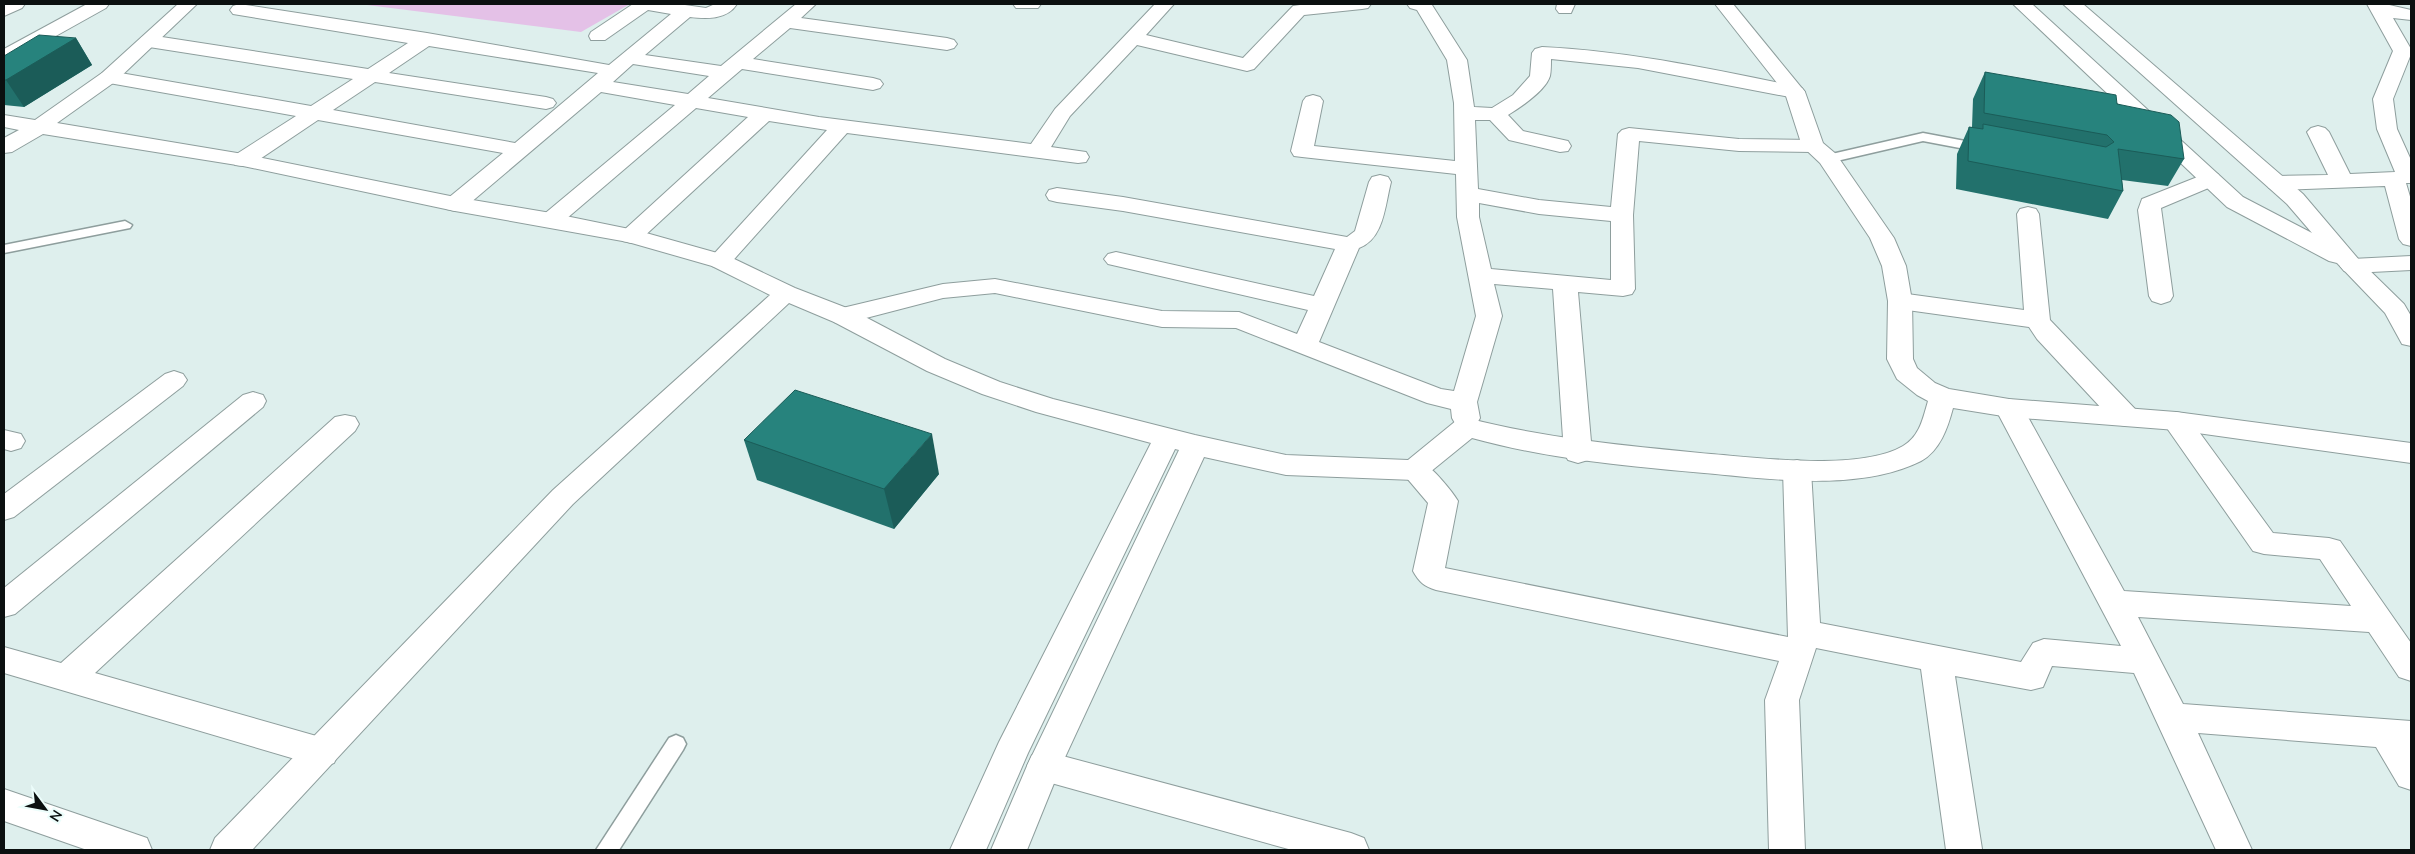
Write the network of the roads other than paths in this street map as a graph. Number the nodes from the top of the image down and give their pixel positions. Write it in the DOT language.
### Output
graph roads {
  1 [pos="16,4"];
  2 [pos="100,4"];
  3 [pos="188,4"];
  4 [pos="644,4"];
  5 [pos="728,4"];
  6 [pos="807,4"];
  7 [pos="1022,4"];
  8 [pos="1032,4"];
  9 [pos="1165,4"];
  10 [pos="1285,4"];
  11 [pos="1362,4"];
  12 [pos="1421,4"];
  13 [pos="1724,4"];
  14 [pos="2022,4"];
  15 [pos="2072,4"];
  16 [pos="2378,7"];
  17 [pos="1309,9"];
  18 [pos="4,10"];
  19 [pos="238,10"];
  20 [pos="684,11"];
  21 [pos="2411,15"];
  22 [pos="786,22"];
  23 [pos="598,36"];
  24 [pos="1132,38"];
  25 [pos="427,39"];
  26 [pos="149,40"];
  27 [pos="947,44"];
  28 [pos="4,57"];
  29 [pos="629,58"];
  30 [pos="733,68"];
  31 [pos="373,75"];
  32 [pos="599,76"];
  33 [pos="109,77"];
  34 [pos="874,84"];
  35 [pos="1795,92"];
  36 [pos="695,101"];
  37 [pos="1313,101"];
  38 [pos="546,103"];
  39 [pos="316,112"];
  40 [pos="765,113"];
  41 [pos="1464,113"];
  42 [pos="1496,114"];
  43 [pos="4,121"];
  44 [pos="842,126"];
  45 [pos="39,127"];
  46 [pos="2318,132"];
  47 [pos="1560,146"];
  48 [pos="4,147"];
  49 [pos="507,147"];
  50 [pos="1996,150"];
  51 [pos="1038,151"];
  52 [pos="1820,152"];
  53 [pos="1078,157"];
  54 [pos="244,160"];
  55 [pos="1466,169"];
  56 [pos="2405,177"];
  57 [pos="2210,179"];
  58 [pos="2342,181"];
  59 [pos="1380,182"];
  60 [pos="2277,183"];
  61 [pos="1467,194"];
  62 [pos="1057,195"];
  63 [pos="456,204"];
  64 [pos="2028,214"];
  65 [pos="1622,215"];
  66 [pos="551,220"];
  67 [pos="125,225"];
  68 [pos="631,236"];
  69 [pos="2411,239"];
  70 [pos="1348,244"];
  71 [pos="4,249"];
  72 [pos="1116,259"];
  73 [pos="720,261"];
  74 [pos="2350,264"];
  75 [pos="2411,264"];
  76 [pos="1481,275"];
  77 [pos="1565,285"];
  78 [pos="786,293"];
  79 [pos="2161,296"];
  80 [pos="1900,301"];
  81 [pos="1322,306"];
  82 [pos="843,316"];
  83 [pos="2037,320"];
  84 [pos="2411,338"];
  85 [pos="1305,345"];
  86 [pos="174,380"];
  87 [pos="1943,397"];
  88 [pos="253,401"];
  89 [pos="2009,408"];
  90 [pos="1465,414"];
  91 [pos="2126,417"];
  92 [pos="2176,420"];
  93 [pos="345,424"];
  94 [pos="1181,442"];
  95 [pos="1578,453"];
  96 [pos="2411,453"];
  97 [pos="1414,470"];
  98 [pos="1797,470"];
  99 [pos="4,509"];
  100 [pos="2114,603"];
  101 [pos="4,604"];
  102 [pos="2377,620"];
  103 [pos="1801,643"];
  104 [pos="1936,659"];
  105 [pos="4,660"];
  106 [pos="2144,662"];
  107 [pos="2411,668"];
  108 [pos="67,678"];
  109 [pos="2173,717"];
  110 [pos="2399,734"];
  111 [pos="676,744"];
  112 [pos="322,752"];
  113 [pos="1044,766"];
  114 [pos="2411,775"];
  115 [pos="4,805"];
  116 [pos="1964,849"];
  117 [pos="134,850"];
  118 [pos="228,850"];
  119 [pos="607,850"];
  120 [pos="968,850"];
  121 [pos="1009,850"];
  122 [pos="1351,850"];
  123 [pos="1787,850"];
  124 [pos="2234,850"];
  1 -- 18 [label="street"];
  2 -- 28 [label="street"];
  3 -- 26 [label="street"];
  4 -- 20 [label="street"];
  4 -- 23 [label="street"];
  5 -- 20 [label="street"];
  6 -- 22 [label="street"];
  7 -- 8 [label="street"];
  9 -- 24 [label="street"];
  10 -- 17 [label="street"];
  11 -- 17 [label="street"];
  12 -- 41 [label="street"];
  13 -- 35 [label="street"];
  14 -- 57 [label="street"];
  15 -- 60 [label="street"];
  16 -- 21 [label="street"];
  16 -- 56 [label="street"];
  17 -- 24 [label="street"];
  19 -- 25 [label="street"];
  20 -- 29 [label="street"];
  22 -- 27 [label="street"];
  22 -- 30 [label="street"];
  24 -- 51 [label="street"];
  25 -- 31 [label="street"];
  25 -- 32 [label="street"];
  26 -- 31 [label="street"];
  26 -- 33 [label="street"];
  29 -- 30 [label="street"];
  29 -- 32 [label="street"];
  30 -- 34 [label="street"];
  30 -- 36 [label="street"];
  31 -- 38 [label="street"];
  31 -- 39 [label="street"];
  32 -- 36 [label="street"];
  32 -- 63 [label="street"];
  33 -- 39 [label="street"];
  33 -- 45 [label="street"];
  35 -- 42 [label="street"];
  35 -- 52 [label="street"];
  36 -- 40 [label="street"];
  36 -- 66 [label="street"];
  37 -- 55 [label="street"];
  39 -- 49 [label="street"];
  39 -- 54 [label="street"];
  40 -- 44 [label="street"];
  40 -- 68 [label="street"];
  41 -- 42 [label="street"];
  41 -- 55 [label="street"];
  42 -- 47 [label="street"];
  43 -- 45 [label="street"];
  44 -- 51 [label="street"];
  44 -- 73 [label="street"];
  45 -- 48 [label="street"];
  45 -- 54 [label="street"];
  46 -- 58 [label="street"];
  50 -- 52 [label="lane"];
  51 -- 53 [label="street"];
  52 -- 65 [label="street"];
  52 -- 80 [label="street"];
  54 -- 63 [label="street"];
  55 -- 61 [label="street"];
  56 -- 58 [label="street"];
  56 -- 69 [label="street"];
  57 -- 74 [label="street"];
  57 -- 79 [label="street"];
  58 -- 60 [label="street"];
  59 -- 70 [label="street"];
  60 -- 74 [label="street"];
  61 -- 65 [label="street"];
  61 -- 76 [label="street"];
  62 -- 70 [label="street"];
  63 -- 66 [label="street"];
  64 -- 83 [label="street"];
  65 -- 77 [label="street"];
  66 -- 68 [label="street"];
  67 -- 71 [label="lane"];
  68 -- 73 [label="street"];
  70 -- 81 [label="street"];
  72 -- 81 [label="street"];
  73 -- 78 [label="street"];
  74 -- 75 [label="street"];
  74 -- 84 [label="street"];
  76 -- 77 [label="street"];
  76 -- 90 [label="street"];
  77 -- 95 [label="street"];
  78 -- 82 [label="street"];
  78 -- 112 [label="street"];
  80 -- 83 [label="street"];
  80 -- 87 [label="street"];
  81 -- 85 [label="street"];
  82 -- 85 [label="street"];
  82 -- 94 [label="street"];
  83 -- 91 [label="street"];
  85 -- 90 [label="street"];
  86 -- 99 [label="street"];
  87 -- 89 [label="street"];
  87 -- 98 [label="street"];
  88 -- 101 [label="street"];
  89 -- 91 [label="street"];
  89 -- 100 [label="street"];
  90 -- 95 [label="street"];
  90 -- 97 [label="street"];
  91 -- 92 [label="street"];
  92 -- 96 [label="street"];
  92 -- 102 [label="street"];
  93 -- 108 [label="street"];
  94 -- 97 [label="street"];
  94 -- 113 [label="street"];
  94 -- 120 [label="street"];
  95 -- 98 [label="street"];
  97 -- 103 [label="street"];
  98 -- 103 [label="street"];
  100 -- 102 [label="street"];
  100 -- 106 [label="street"];
  102 -- 107 [label="street"];
  103 -- 104 [label="street"];
  103 -- 123 [label="street"];
  104 -- 106 [label="street"];
  104 -- 116 [label="street"];
  105 -- 108 [label="street"];
  106 -- 109 [label="street"];
  108 -- 112 [label="street"];
  109 -- 110 [label="street"];
  109 -- 124 [label="street"];
  110 -- 114 [label="street"];
  111 -- 119 [label="lane"];
  112 -- 118 [label="street"];
  113 -- 121 [label="street"];
  113 -- 122 [label="street"];
  115 -- 117 [label="street"];
}
